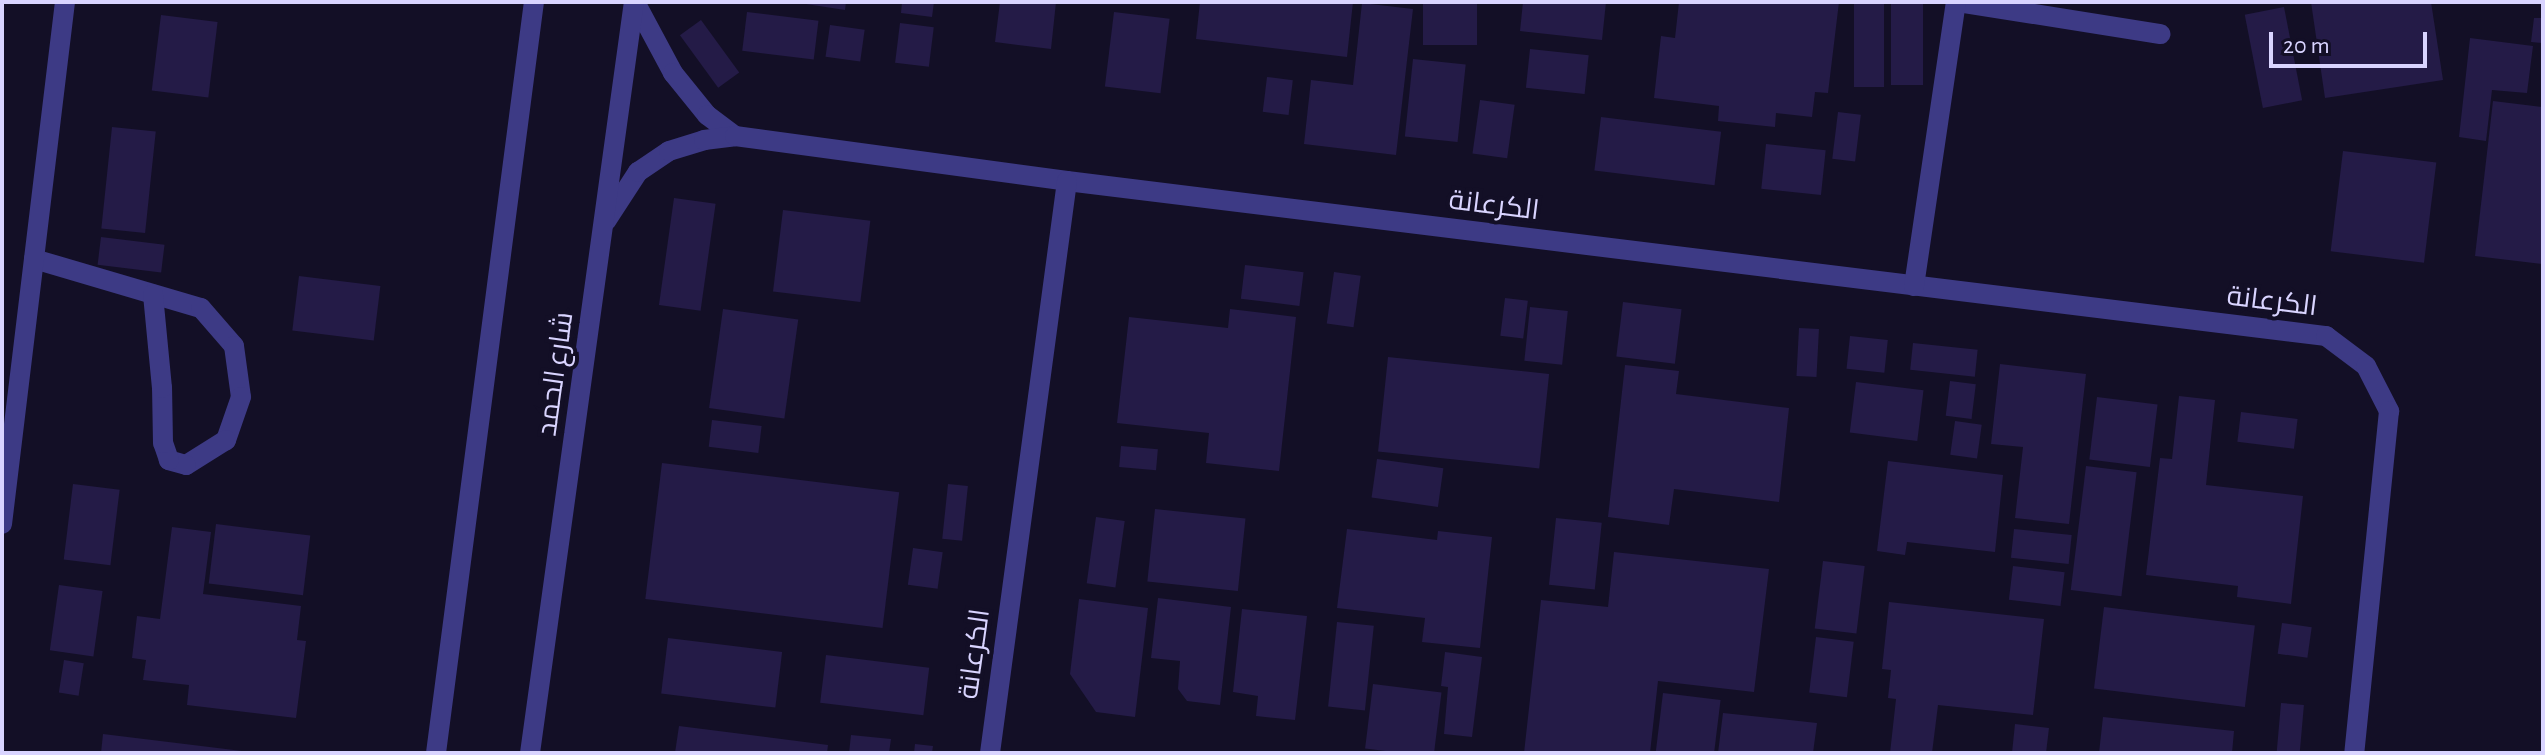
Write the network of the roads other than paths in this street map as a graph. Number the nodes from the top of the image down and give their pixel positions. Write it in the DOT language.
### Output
graph roads {
  1 [pos="65,2"];
  2 [pos="534,2"];
  3 [pos="635,2"];
  4 [pos="1957,2"];
  5 [pos="2160,34"];
  6 [pos="735,136"];
  7 [pos="1067,181"];
  8 [pos="606,221"];
  9 [pos="34,259"];
  10 [pos="1914,286"];
  11 [pos="153,294"];
  12 [pos="2,524"];
  13 [pos="435,748"];
  14 [pos="530,753"];
  15 [pos="990,753"];
  16 [pos="2354,753"];
  1 -- 9 [label="street"];
  2 -- 13 [label="street"];
  3 -- 6 [label="street"];
  3 -- 8 [label="street, شارع الحمد"];
  4 -- 5 [label="street"];
  4 -- 10 [label="street"];
  6 -- 7 [label="street, الكرعانة"];
  6 -- 8 [label="street, الكرعانة"];
  7 -- 10 [label="street, الكرعانة"];
  7 -- 15 [label="street, الكرعانة"];
  8 -- 14 [label="street, شارع الحمد"];
  9 -- 11 [label="street"];
  9 -- 12 [label="street"];
  10 -- 16 [label="street, الكرعانة"];
  11 -- 11 [label="street"];
}
